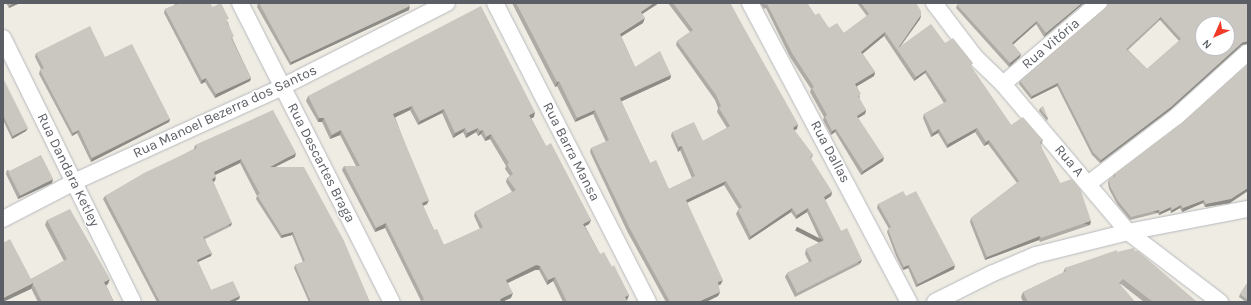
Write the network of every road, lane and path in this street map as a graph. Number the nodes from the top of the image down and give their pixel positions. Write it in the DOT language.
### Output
graph roads {
  1 [pos="240,3"];
  2 [pos="447,3"];
  3 [pos="495,3"];
  4 [pos="750,3"];
  5 [pos="1099,3"];
  6 [pos="940,6"];
  7 [pos="3,38"];
  8 [pos="1248,52"];
  9 [pos="1003,84"];
  10 [pos="282,87"];
  11 [pos="74,182"];
  12 [pos="1088,184"];
  13 [pos="1248,209"];
  14 [pos="3,219"];
  15 [pos="1128,232"];
  16 [pos="133,302"];
  17 [pos="392,302"];
  18 [pos="648,302"];
  19 [pos="909,302"];
  20 [pos="935,302"];
  21 [pos="1220,302"];
  1 -- 10 [label="street, Rua Descartes Braga"];
  2 -- 10 [label="street, Rua Manoel Bezerra dos Santos"];
  3 -- 18 [label="street, Rua Barra Mansa"];
  4 -- 19 [label="street, Rua Dallas"];
  5 -- 9 [label="street, Rua Vitória"];
  6 -- 9 [label="street, Rua A"];
  7 -- 11 [label="street, Rua Dandara Ketley"];
  8 -- 12 [label="street"];
  9 -- 12 [label="street, Rua A"];
  10 -- 11 [label="street, Rua Manoel Bezerra dos Santos"];
  10 -- 17 [label="street, Rua Descartes Braga"];
  11 -- 14 [label="street, Rua Manoel Bezerra dos Santos"];
  11 -- 16 [label="street, Rua Dandara Ketley"];
  12 -- 15 [label="street, Rua A"];
  13 -- 15 [label="street"];
  15 -- 20 [label="street"];
  15 -- 21 [label="street, Rua A"];
}
